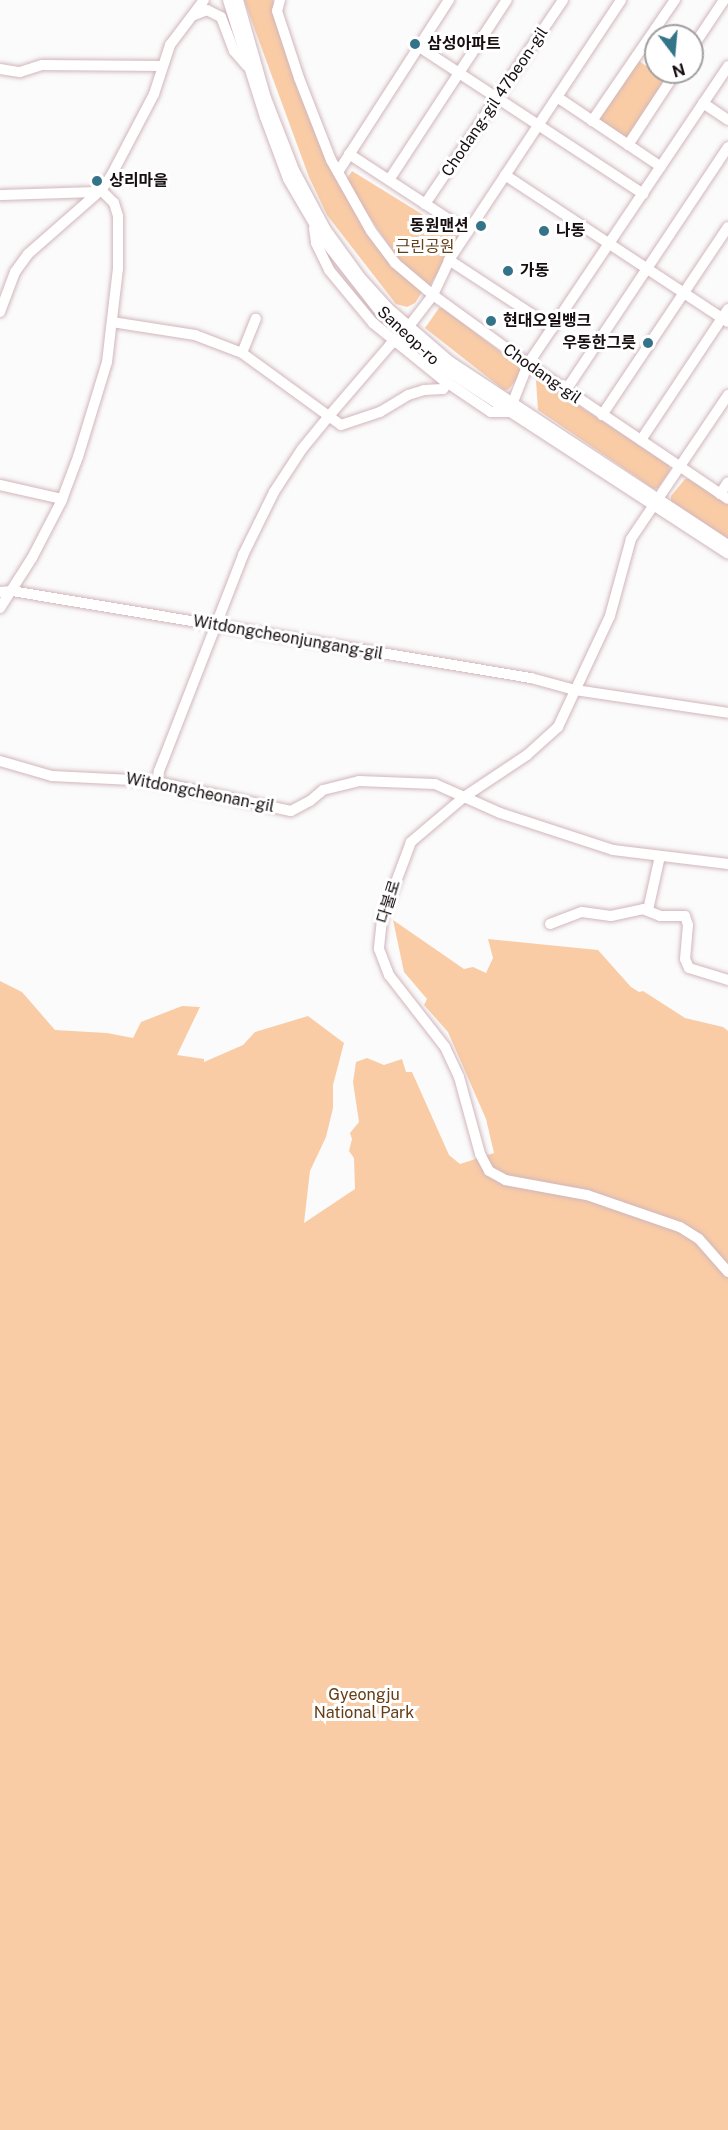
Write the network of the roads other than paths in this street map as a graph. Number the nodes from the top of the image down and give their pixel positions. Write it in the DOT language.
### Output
graph roads {
  1 [pos="204,0"];
  2 [pos="228,0"];
  3 [pos="237,0"];
  4 [pos="280,0"];
  5 [pos="449,0"];
  6 [pos="507,0"];
  7 [pos="563,0"];
  8 [pos="621,0"];
  9 [pos="675,0"];
  10 [pos="724,0"];
  11 [pos="191,16"];
  12 [pos="704,30"];
  13 [pos="421,48"];
  14 [pos="162,66"];
  15 [pos="728,66"];
  16 [pos="0,69"];
  17 [pos="250,70"];
  18 [pos="459,73"];
  19 [pos="668,84"];
  20 [pos="557,97"];
  21 [pos="498,99"];
  22 [pos="703,103"];
  23 [pos="728,120"];
  24 [pos="592,121"];
  25 [pos="538,125"];
  26 [pos="628,145"];
  27 [pos="728,147"];
  28 [pos="349,154"];
  29 [pos="661,167"];
  30 [pos="338,172"];
  31 [pos="505,175"];
  32 [pos="388,180"];
  33 [pos="100,191"];
  34 [pos="642,194"];
  35 [pos="0,195"];
  36 [pos="425,204"];
  37 [pos="728,227"];
  38 [pos="468,232"];
  39 [pos="609,244"];
  40 [pos="449,260"];
  41 [pos="647,269"];
  42 [pos="684,293"];
  43 [pos="433,296"];
  44 [pos="0,312"];
  45 [pos="726,317"];
  46 [pos="256,319"];
  47 [pos="112,322"];
  48 [pos="553,328"];
  49 [pos="402,334"];
  50 [pos="242,352"];
  51 [pos="528,364"];
  52 [pos="448,383"];
  53 [pos="566,390"];
  54 [pos="728,395"];
  55 [pos="510,407"];
  56 [pos="602,415"];
  57 [pos="329,416"];
  58 [pos="640,441"];
  59 [pos="680,468"];
  60 [pos="728,482"];
  61 [pos="0,485"];
  62 [pos="724,496"];
  63 [pos="62,499"];
  64 [pos="657,502"];
  65 [pos="728,545"];
  66 [pos="728,554"];
  67 [pos="12,591"];
  68 [pos="0,592"];
  69 [pos="0,608"];
  70 [pos="215,627"];
  71 [pos="575,690"];
  72 [pos="728,712"];
  73 [pos="0,761"];
  74 [pos="158,783"];
  75 [pos="464,797"];
  76 [pos="660,856"];
  77 [pos="728,864"];
  78 [pos="648,910"];
  79 [pos="550,924"];
  80 [pos="728,980"];
  81 [pos="728,1272"];
  1 -- 11 [label="street"];
  2 -- 17 [label="street, Saneop-ro"];
  3 -- 49 [label="street, Saneop-ro"];
  4 -- 30 [label="street, Chodang-gil"];
  5 -- 13 [label="street"];
  6 -- 18 [label="street"];
  7 -- 21 [label="street, Chodang-gil 47beon-gil"];
  8 -- 20 [label="street"];
  9 -- 24 [label="street"];
  10 -- 12 [label="street"];
  11 -- 14 [label="street"];
  11 -- 17 [label="street"];
  13 -- 18 [label="street"];
  13 -- 28 [label="street"];
  14 -- 16 [label="street"];
  14 -- 33 [label="street"];
  15 -- 22 [label="street"];
  17 -- 49 [label="street, Saneop-ro"];
  18 -- 21 [label="street"];
  18 -- 32 [label="street"];
  19 -- 26 [label="street"];
  20 -- 24 [label="street"];
  20 -- 25 [label="street"];
  21 -- 25 [label="street"];
  21 -- 36 [label="street, Chodang-gil 47beon-gil"];
  22 -- 23 [label="street"];
  22 -- 29 [label="street"];
  24 -- 26 [label="street"];
  25 -- 31 [label="street"];
  25 -- 34 [label="street"];
  26 -- 29 [label="street"];
  27 -- 41 [label="street"];
  28 -- 30 [label="street"];
  28 -- 32 [label="street"];
  29 -- 34 [label="street"];
  30 -- 43 [label="street, Chodang-gil"];
  31 -- 38 [label="street"];
  31 -- 39 [label="street"];
  32 -- 36 [label="street"];
  33 -- 35 [label="street"];
  33 -- 44 [label="street"];
  33 -- 47 [label="street"];
  34 -- 39 [label="street"];
  36 -- 38 [label="street"];
  37 -- 42 [label="street"];
  38 -- 40 [label="street"];
  39 -- 41 [label="street"];
  39 -- 48 [label="street"];
  40 -- 43 [label="street"];
  40 -- 48 [label="street"];
  41 -- 42 [label="street"];
  41 -- 53 [label="street"];
  42 -- 45 [label="street"];
  42 -- 56 [label="street"];
  43 -- 49 [label="street"];
  43 -- 51 [label="street, Chodang-gil"];
  45 -- 58 [label="street"];
  46 -- 50 [label="street"];
  47 -- 50 [label="street"];
  47 -- 63 [label="street"];
  48 -- 51 [label="street"];
  49 -- 52 [label="street"];
  49 -- 55 [label="street, Saneop-ro"];
  49 -- 57 [label="street"];
  50 -- 57 [label="street"];
  51 -- 53 [label="street, Chodang-gil"];
  51 -- 55 [label="street"];
  52 -- 55 [label="street"];
  52 -- 57 [label="street"];
  53 -- 56 [label="street, Chodang-gil"];
  54 -- 59 [label="street, 다불로"];
  55 -- 64 [label="street, Saneop-ro"];
  56 -- 58 [label="street, Chodang-gil"];
  57 -- 70 [label="street"];
  58 -- 59 [label="street, Chodang-gil"];
  59 -- 62 [label="street, Chodang-gil"];
  59 -- 64 [label="street, 다불로"];
  60 -- 62 [label="street"];
  61 -- 63 [label="street"];
  63 -- 67 [label="street"];
  64 -- 65 [label="street, Saneop-ro"];
  64 -- 66 [label="street, Saneop-ro"];
  64 -- 71 [label="street, 다불로"];
  67 -- 68 [label="street, Witdongcheonjungang-gil"];
  67 -- 69 [label="street"];
  67 -- 70 [label="street, Witdongcheonjungang-gil"];
  70 -- 71 [label="street, Witdongcheonjungang-gil"];
  70 -- 74 [label="street"];
  71 -- 72 [label="street, Witdongcheonjungang-gil"];
  71 -- 75 [label="street, 다불로"];
  73 -- 74 [label="street, Witdongcheonan-gil"];
  74 -- 75 [label="street, Witdongcheonan-gil"];
  75 -- 76 [label="street, Witdongcheonan-gil"];
  75 -- 81 [label="street, 다불로"];
  76 -- 77 [label="street, Witdongcheonan-gil"];
  76 -- 78 [label="street"];
  78 -- 79 [label="street"];
  78 -- 80 [label="street"];
}
